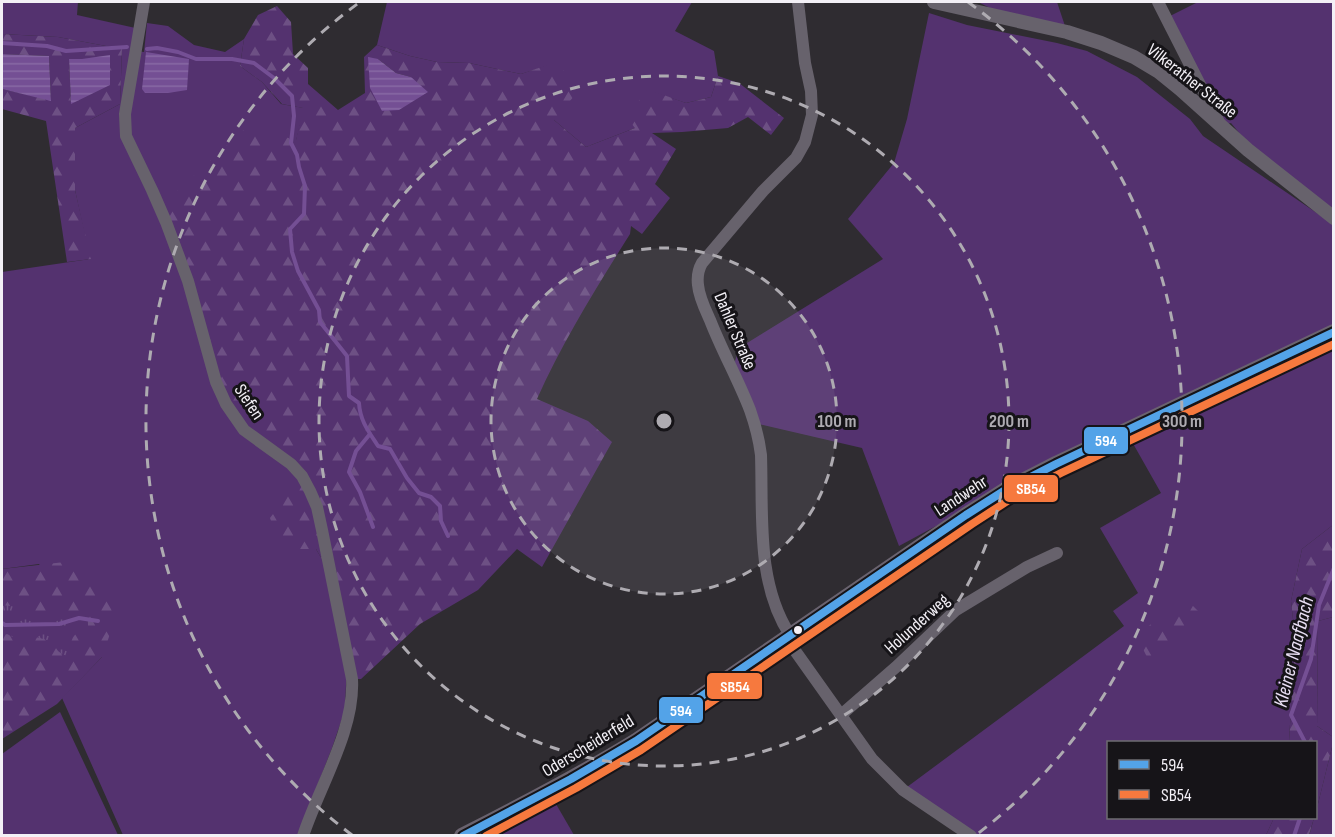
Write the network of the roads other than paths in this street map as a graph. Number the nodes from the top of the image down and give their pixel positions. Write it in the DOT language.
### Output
graph roads {
  1 [pos="144,2"];
  2 [pos="798,2"];
  3 [pos="934,2"];
  4 [pos="1158,2"];
  5 [pos="1221,126"];
  6 [pos="1334,218"];
  7 [pos="1334,332"];
  8 [pos="1057,553"];
  9 [pos="788,637"];
  10 [pos="841,716"];
  11 [pos="303,836"];
  12 [pos="462,836"];
  13 [pos="971,836"];
  1 -- 11 [label="street, Siefen"];
  2 -- 9 [label="street, Dahler Straße"];
  3 -- 5 [label="street, Vilkerather Straße"];
  4 -- 5 [label="street"];
  5 -- 6 [label="street, Vilkerather Straße"];
  7 -- 9 [label="main road, Landwehr"];
  8 -- 10 [label="street, Holunderweg"];
  9 -- 10 [label="street, Dahler Straße"];
  9 -- 12 [label="main road, Oderscheiderfeld"];
  10 -- 13 [label="street, Dahler Straße"];
}
